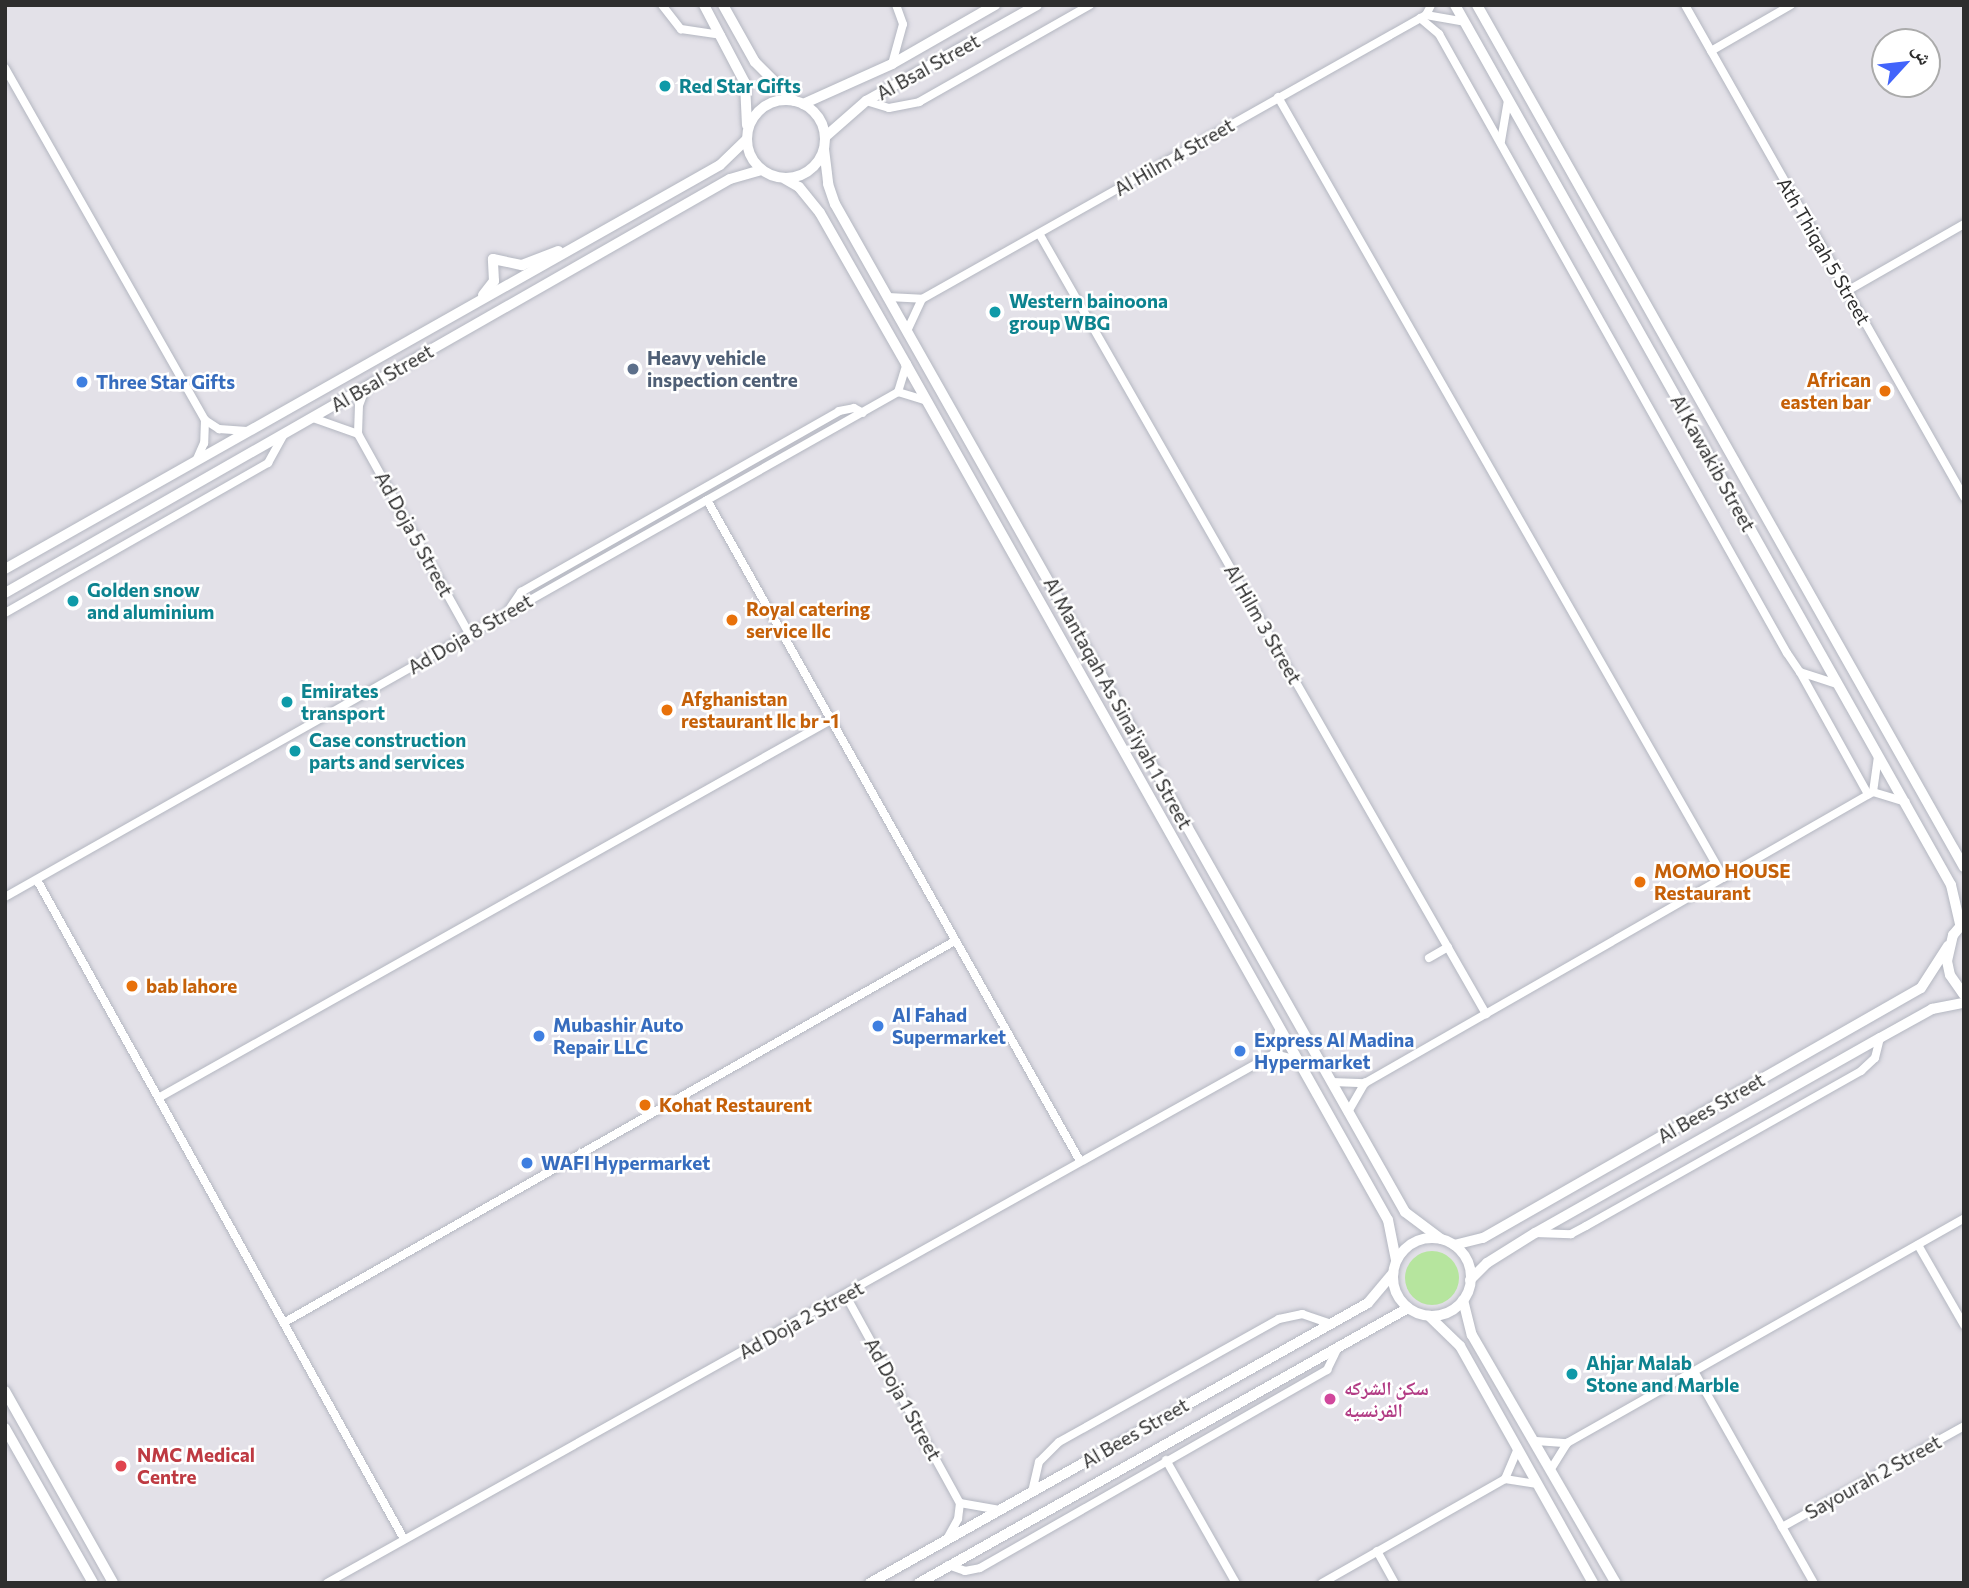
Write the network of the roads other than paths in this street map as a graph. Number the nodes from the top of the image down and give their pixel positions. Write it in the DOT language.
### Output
graph roads {
  1 [pos="662,5"];
  2 [pos="704,5"];
  3 [pos="723,5"];
  4 [pos="895,5"];
  5 [pos="995,5"];
  6 [pos="1037,5"];
  7 [pos="1090,5"];
  8 [pos="1431,5"];
  9 [pos="1455,5"];
  10 [pos="1477,5"];
  11 [pos="1685,5"];
  12 [pos="1791,5"];
  13 [pos="1423,16"];
  14 [pos="1464,22"];
  15 [pos="721,35"];
  16 [pos="1711,51"];
  17 [pos="892,64"];
  18 [pos="5,68"];
  19 [pos="1278,97"];
  20 [pos="1508,100"];
  21 [pos="866,101"];
  22 [pos="799,102"];
  23 [pos="747,134"];
  24 [pos="825,137"];
  25 [pos="1501,144"];
  26 [pos="824,149"];
  27 [pos="761,170"];
  28 [pos="785,179"];
  29 [pos="1964,224"];
  30 [pos="1040,234"];
  31 [pos="568,250"];
  32 [pos="1847,291"];
  33 [pos="888,297"];
  34 [pos="922,299"];
  35 [pos="476,302"];
  36 [pos="907,331"];
  37 [pos="905,364"];
  38 [pos="366,387"];
  39 [pos="898,392"];
  40 [pos="926,400"];
  41 [pos="863,412"];
  42 [pos="313,418"];
  43 [pos="205,420"];
  44 [pos="247,431"];
  45 [pos="284,434"];
  46 [pos="358,434"];
  47 [pos="197,460"];
  48 [pos="1964,497"];
  49 [pos="707,500"];
  50 [pos="5,569"];
  51 [pos="5,593"];
  52 [pos="5,613"];
  53 [pos="506,614"];
  54 [pos="470,635"];
  55 [pos="1800,672"];
  56 [pos="1838,684"];
  57 [pos="829,721"];
  58 [pos="1878,757"];
  59 [pos="1870,793"];
  60 [pos="1905,802"];
  61 [pos="1964,867"];
  62 [pos="1724,878"];
  63 [pos="37,880"];
  64 [pos="5,897"];
  65 [pos="1962,923"];
  66 [pos="955,941"];
  67 [pos="1948,946"];
  68 [pos="1448,947"];
  69 [pos="1429,958"];
  70 [pos="1964,995"];
  71 [pos="1964,1003"];
  72 [pos="1486,1014"];
  73 [pos="1278,1024"];
  74 [pos="1880,1038"];
  75 [pos="1274,1054"];
  76 [pos="1298,1060"];
  77 [pos="1332,1083"];
  78 [pos="1365,1083"];
  79 [pos="160,1097"];
  80 [pos="1349,1112"];
  81 [pos="1080,1161"];
  82 [pos="1964,1218"];
  83 [pos="1535,1233"];
  84 [pos="1441,1239"];
  85 [pos="1454,1245"];
  86 [pos="1918,1245"];
  87 [pos="1396,1260"];
  88 [pos="1393,1273"];
  89 [pos="1470,1280"];
  90 [pos="846,1296"];
  91 [pos="1463,1300"];
  92 [pos="1408,1308"];
  93 [pos="1429,1316"];
  94 [pos="285,1322"];
  95 [pos="1328,1323"];
  96 [pos="1964,1325"];
  97 [pos="1338,1347"];
  98 [pos="1695,1373"];
  99 [pos="5,1391"];
  100 [pos="1964,1426"];
  101 [pos="5,1428"];
  102 [pos="1536,1441"];
  103 [pos="1567,1443"];
  104 [pos="1518,1449"];
  105 [pos="1166,1460"];
  106 [pos="1551,1469"];
  107 [pos="1505,1479"];
  108 [pos="1536,1484"];
  109 [pos="1032,1492"];
  110 [pos="960,1503"];
  111 [pos="1001,1510"];
  112 [pos="1782,1527"];
  113 [pos="404,1539"];
  114 [pos="946,1540"];
  115 [pos="1377,1551"];
  116 [pos="948,1565"];
  117 [pos="93,1583"];
  118 [pos="113,1583"];
  119 [pos="327,1583"];
  120 [pos="870,1583"];
  121 [pos="919,1583"];
  122 [pos="1236,1583"];
  123 [pos="1321,1583"];
  124 [pos="1395,1583"];
  125 [pos="1593,1583"];
  126 [pos="1616,1583"];
  127 [pos="1814,1583"];
  1 -- 15 [label="street"];
  2 -- 15 [label="street"];
  3 -- 22 [label="street"];
  4 -- 17 [label="street"];
  5 -- 17 [label="street, Al Bsal Street"];
  6 -- 21 [label="street, Al Bsal Street"];
  7 -- 21 [label="street"];
  8 -- 13 [label="street"];
  9 -- 14 [label="street, Al Kawakib Street"];
  10 -- 61 [label="street, Al Kawakib Street"];
  11 -- 16 [label="street, Ath Thiqah 5 Street"];
  12 -- 16 [label="street"];
  13 -- 14 [label="street"];
  13 -- 19 [label="street, Al Hilm 4 Street"];
  13 -- 25 [label="street"];
  14 -- 20 [label="street, Al Kawakib Street"];
  15 -- 23 [label="street"];
  16 -- 32 [label="street, Ath Thiqah 5 Street"];
  17 -- 22 [label="street, Al Bsal Street"];
  18 -- 43 [label="street"];
  19 -- 30 [label="street, Al Hilm 4 Street"];
  19 -- 62 [label="street"];
  20 -- 25 [label="street"];
  20 -- 56 [label="street, Al Kawakib Street"];
  21 -- 24 [label="street, Al Bsal Street"];
  22 -- 23 [label="street"];
  22 -- 24 [label="street"];
  23 -- 27 [label="street"];
  23 -- 31 [label="street, Al Bsal Street"];
  24 -- 26 [label="street"];
  25 -- 55 [label="street"];
  26 -- 28 [label="street"];
  26 -- 33 [label="street, Al Mantaqah As Sina'iyah 1 Street"];
  27 -- 28 [label="street"];
  27 -- 38 [label="street, Al Bsal Street"];
  28 -- 37 [label="street, Al Mantaqah As Sina'iyah 1 Street"];
  29 -- 32 [label="street"];
  30 -- 34 [label="street, Al Hilm 4 Street"];
  30 -- 68 [label="street, Al Hilm 3 Street"];
  31 -- 35 [label="street, Al Bsal Street"];
  31 -- 35 [label="street"];
  32 -- 48 [label="street, Ath Thiqah 5 Street"];
  33 -- 34 [label="street"];
  33 -- 36 [label="street, Al Mantaqah As Sina'iyah 1 Street"];
  34 -- 36 [label="street"];
  35 -- 44 [label="street, Al Bsal Street"];
  36 -- 77 [label="street, Al Mantaqah As Sina'iyah 1 Street"];
  37 -- 39 [label="street"];
  37 -- 40 [label="street, Al Mantaqah As Sina'iyah 1 Street"];
  38 -- 42 [label="street, Al Bsal Street"];
  38 -- 46 [label="street"];
  39 -- 40 [label="street"];
  39 -- 41 [label="street, Ad Doja 8 Street"];
  40 -- 73 [label="street, Al Mantaqah As Sina'iyah 1 Street"];
  41 -- 49 [label="street, Ad Doja 8 Street"];
  41 -- 53 [label="street"];
  42 -- 45 [label="street, Al Bsal Street"];
  42 -- 46 [label="street"];
  43 -- 44 [label="street"];
  43 -- 47 [label="street"];
  44 -- 47 [label="street, Al Bsal Street"];
  45 -- 51 [label="street, Al Bsal Street"];
  45 -- 52 [label="street"];
  46 -- 54 [label="street, Ad Doja 5 Street"];
  47 -- 50 [label="street, Al Bsal Street"];
  49 -- 53 [label="street, Ad Doja 8 Street"];
  49 -- 57 [label="street"];
  53 -- 54 [label="street, Ad Doja 8 Street"];
  54 -- 63 [label="street, Ad Doja 8 Street"];
  55 -- 56 [label="street"];
  55 -- 59 [label="street"];
  56 -- 58 [label="street, Al Kawakib Street"];
  57 -- 66 [label="street"];
  57 -- 79 [label="street"];
  58 -- 59 [label="street"];
  58 -- 60 [label="street, Al Kawakib Street"];
  59 -- 60 [label="street"];
  59 -- 62 [label="street"];
  60 -- 65 [label="street, Al Kawakib Street"];
  62 -- 72 [label="street"];
  63 -- 64 [label="street, Ad Doja 8 Street"];
  63 -- 79 [label="street"];
  65 -- 67 [label="street, Al Bees Street"];
  66 -- 81 [label="street"];
  66 -- 94 [label="street"];
  67 -- 70 [label="street"];
  67 -- 85 [label="street, Al Bees Street"];
  68 -- 69 [label="street"];
  68 -- 72 [label="street, Al Hilm 3 Street"];
  71 -- 74 [label="street, Al Bees Street"];
  72 -- 78 [label="street"];
  73 -- 75 [label="street"];
  73 -- 76 [label="street, Al Mantaqah As Sina'iyah 1 Street"];
  74 -- 83 [label="street, Al Bees Street"];
  74 -- 83 [label="street"];
  75 -- 76 [label="street"];
  75 -- 81 [label="street, Ad Doja 2 Street"];
  76 -- 87 [label="street, Al Mantaqah As Sina'iyah 1 Street"];
  77 -- 78 [label="street"];
  77 -- 80 [label="street, Al Mantaqah As Sina'iyah 1 Street"];
  78 -- 80 [label="street"];
  79 -- 94 [label="street"];
  80 -- 84 [label="street, Al Mantaqah As Sina'iyah 1 Street"];
  81 -- 90 [label="street, Ad Doja 2 Street"];
  82 -- 86 [label="street"];
  83 -- 89 [label="street, Al Bees Street"];
  84 -- 85 [label="street"];
  84 -- 87 [label="street"];
  85 -- 89 [label="street"];
  86 -- 96 [label="street"];
  86 -- 98 [label="street"];
  87 -- 88 [label="street"];
  88 -- 92 [label="street"];
  88 -- 95 [label="street, Al Bees Street"];
  89 -- 91 [label="street"];
  90 -- 110 [label="street, Ad Doja 1 Street"];
  90 -- 113 [label="street, Ad Doja 2 Street"];
  91 -- 93 [label="street"];
  91 -- 102 [label="street"];
  92 -- 93 [label="street"];
  92 -- 97 [label="street, Al Bees Street"];
  93 -- 104 [label="street"];
  94 -- 113 [label="street"];
  95 -- 109 [label="street, Al Bees Street"];
  95 -- 109 [label="street"];
  97 -- 105 [label="street"];
  97 -- 116 [label="street, Al Bees Street"];
  98 -- 103 [label="street"];
  98 -- 112 [label="street"];
  99 -- 118 [label="street"];
  100 -- 112 [label="street, Sayourah 2 Street"];
  101 -- 117 [label="street"];
  102 -- 103 [label="street"];
  102 -- 106 [label="street"];
  103 -- 106 [label="street"];
  104 -- 107 [label="street"];
  104 -- 108 [label="street"];
  105 -- 116 [label="street"];
  105 -- 122 [label="street"];
  106 -- 126 [label="street"];
  107 -- 108 [label="street"];
  107 -- 115 [label="street"];
  108 -- 125 [label="street"];
  109 -- 111 [label="street, Al Bees Street"];
  110 -- 111 [label="street"];
  110 -- 114 [label="street"];
  111 -- 114 [label="street, Al Bees Street"];
  112 -- 127 [label="street"];
  113 -- 119 [label="street, Ad Doja 2 Street"];
  114 -- 120 [label="street, Al Bees Street"];
  115 -- 123 [label="street"];
  115 -- 124 [label="street"];
  116 -- 121 [label="street, Al Bees Street"];
}
